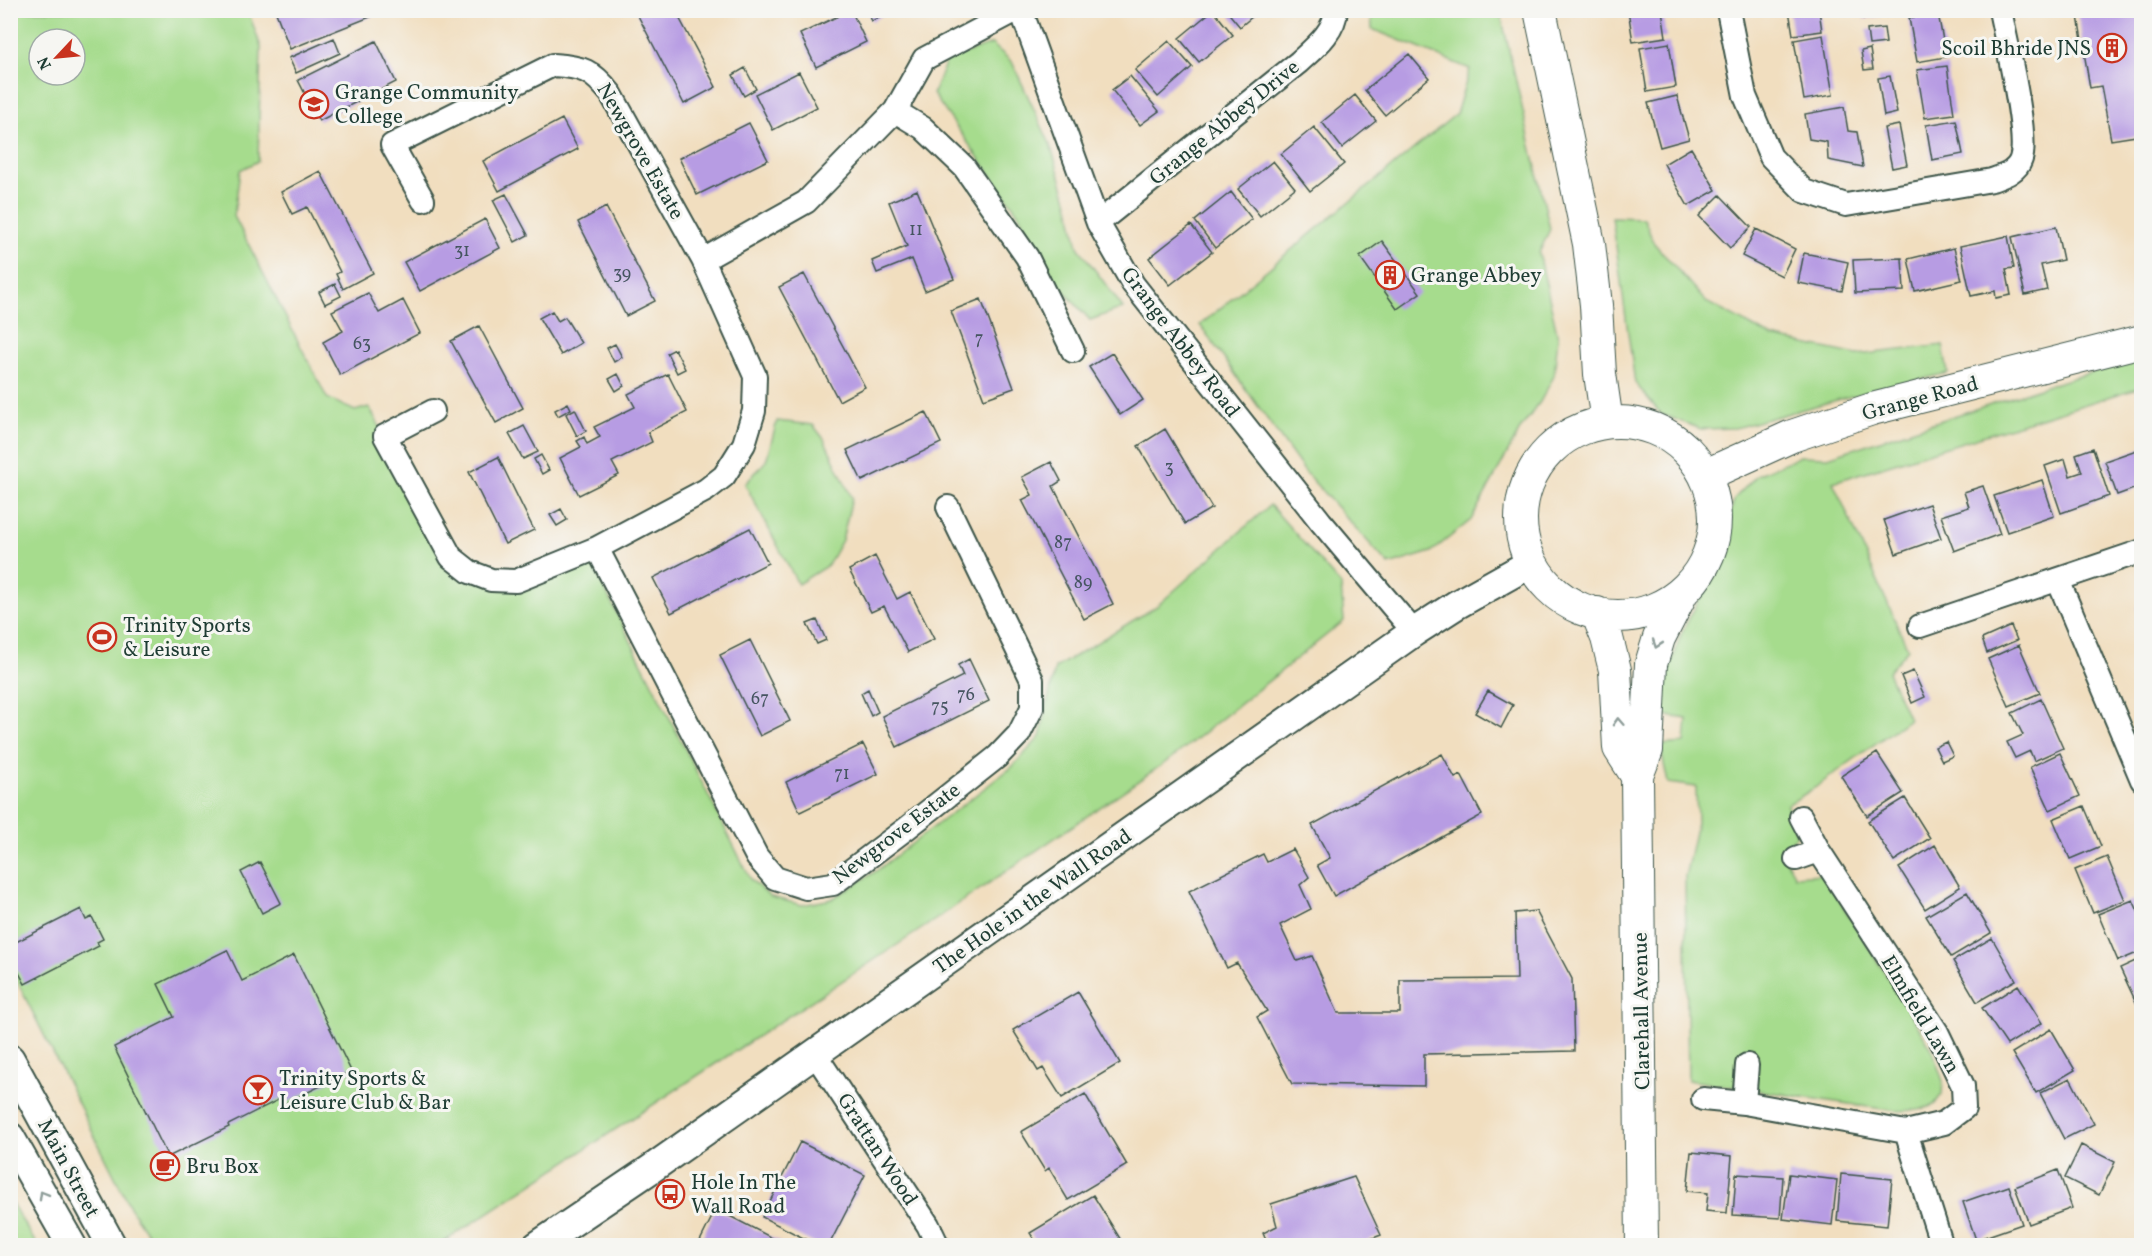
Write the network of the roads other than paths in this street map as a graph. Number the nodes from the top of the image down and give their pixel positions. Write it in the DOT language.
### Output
graph roads {
  1 [pos="1019,10"];
  2 [pos="1336,10"];
  3 [pos="1540,10"];
  4 [pos="1728,10"];
  5 [pos="2000,10"];
  6 [pos="896,111"];
  7 [pos="423,200"];
  8 [pos="1098,223"];
  9 [pos="703,260"];
  10 [pos="2142,340"];
  11 [pos="1073,351"];
  12 [pos="433,411"];
  13 [pos="1607,422"];
  14 [pos="1706,476"];
  15 [pos="948,507"];
  16 [pos="597,548"];
  17 [pos="2142,551"];
  18 [pos="1531,563"];
  19 [pos="2058,580"];
  20 [pos="1683,591"];
  21 [pos="1597,613"];
  22 [pos="1920,627"];
  23 [pos="1413,632"];
  24 [pos="1637,776"];
  25 [pos="2142,780"];
  26 [pos="1801,817"];
  27 [pos="1819,851"];
  28 [pos="1796,859"];
  29 [pos="815,1054"];
  30 [pos="10,1059"];
  31 [pos="1746,1065"];
  32 [pos="1704,1099"];
  33 [pos="1744,1103"];
  34 [pos="1906,1132"];
  35 [pos="10,1137"];
  36 [pos="72,1245"];
  37 [pos="112,1245"];
  38 [pos="537,1245"];
  39 [pos="938,1245"];
  40 [pos="1642,1245"];
  41 [pos="1942,1245"];
  1 -- 6 [label="street"];
  1 -- 8 [label="street, Grange Abbey Road"];
  2 -- 8 [label="street, Grange Abbey Drive"];
  3 -- 13 [label="main road"];
  4 -- 5 [label="street"];
  6 -- 9 [label="street"];
  6 -- 11 [label="street"];
  7 -- 9 [label="street, Newgrove Estate"];
  8 -- 23 [label="street, Grange Abbey Road"];
  9 -- 16 [label="street, Newgrove Estate"];
  10 -- 14 [label="main road, Grange Road"];
  12 -- 16 [label="street, Newgrove Estate"];
  13 -- 14 [label="main road"];
  13 -- 18 [label="main road"];
  14 -- 20 [label="main road"];
  15 -- 16 [label="street, Newgrove Estate"];
  17 -- 19 [label="street"];
  18 -- 21 [label="main road"];
  18 -- 23 [label="street, The Hole in the Wall Road"];
  19 -- 22 [label="street"];
  19 -- 25 [label="street"];
  20 -- 21 [label="main road"];
  20 -- 24 [label="main road, Clarehall Avenue, one-way"];
  24 -- 21 [label="main road, one-way"];
  23 -- 29 [label="street, The Hole in the Wall Road"];
  24 -- 40 [label="main road, Clarehall Avenue"];
  26 -- 27 [label="street, Elmfield Lawn"];
  27 -- 28 [label="street"];
  27 -- 34 [label="street, Elmfield Lawn"];
  29 -- 38 [label="street, The Hole in the Wall Road"];
  29 -- 39 [label="street, Grattan Wood"];
  30 -- 37 [label="street, Main Street"];
  31 -- 33 [label="street"];
  32 -- 33 [label="street, Elmfield Lawn"];
  33 -- 34 [label="street, Elmfield Lawn"];
  34 -- 41 [label="street"];
  36 -- 35 [label="street, Main Street, one-way"];
}
